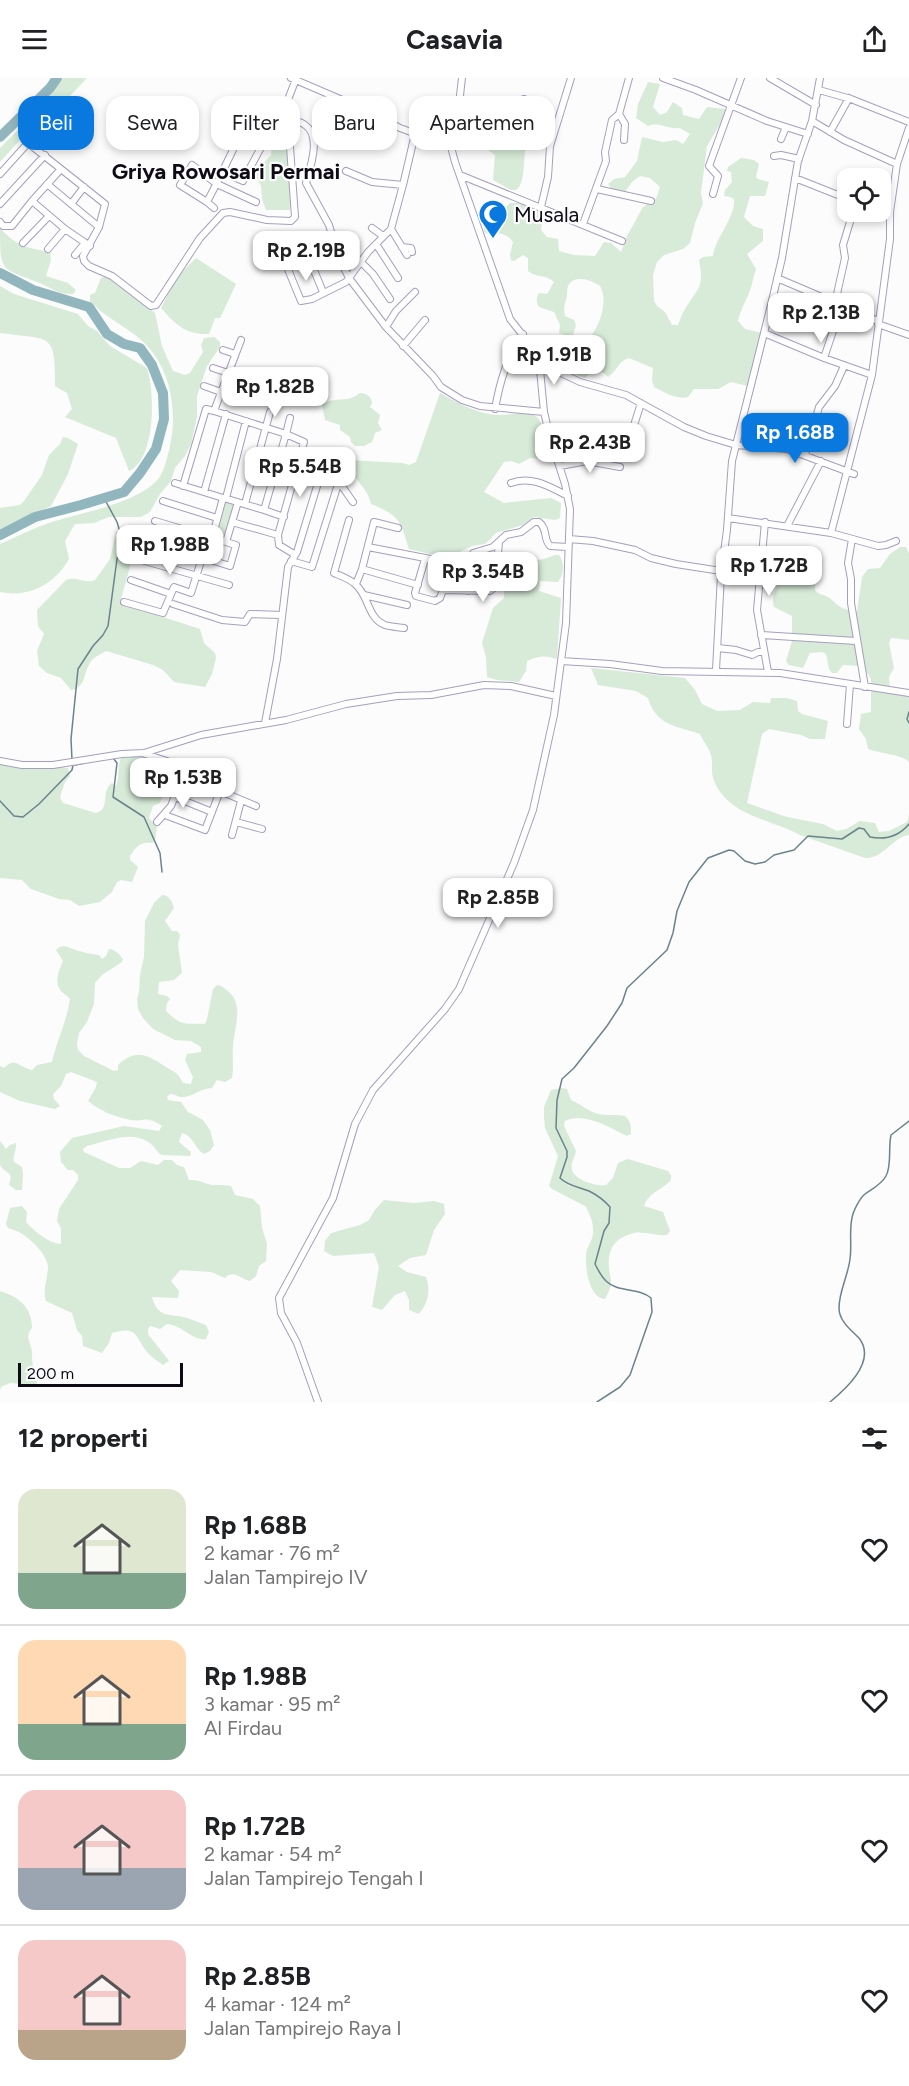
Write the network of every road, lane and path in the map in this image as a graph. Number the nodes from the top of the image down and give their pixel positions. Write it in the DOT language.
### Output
graph roads {
  1 [pos="462,78"];
  2 [pos="571,78"];
  3 [pos="629,78"];
  4 [pos="663,78"];
  5 [pos="741,78"];
  6 [pos="770,78"];
  7 [pos="820,78"];
  8 [pos="294,79"];
  9 [pos="679,80"];
  10 [pos="819,90"];
  11 [pos="290,96"];
  12 [pos="460,96"];
  13 [pos="849,98"];
  14 [pos="731,105"];
  15 [pos="816,105"];
  16 [pos="619,114"];
  17 [pos="812,121"];
  18 [pos="909,122"];
  19 [pos="300,123"];
  20 [pos="786,127"];
  21 [pos="909,128"];
  22 [pos="409,131"];
  23 [pos="830,132"];
  24 [pos="808,134"];
  25 [pos="781,139"];
  26 [pos="624,140"];
  27 [pos="233,150"];
  28 [pos="259,150"];
  29 [pos="288,150"];
  30 [pos="411,150"];
  31 [pos="452,150"];
  32 [pos="45,155"];
  33 [pos="774,156"];
  34 [pos="798,159"];
  35 [pos="897,164"];
  36 [pos="61,169"];
  37 [pos="346,171"];
  38 [pos="223,172"];
  39 [pos="0,174"];
  40 [pos="460,175"];
  41 [pos="795,178"];
  42 [pos="217,183"];
  43 [pos="47,184"];
  44 [pos="404,184"];
  45 [pos="84,187"];
  46 [pos="597,189"];
  47 [pos="713,194"];
  48 [pos="837,195"];
  49 [pos="32,201"];
  50 [pos="651,201"];
  51 [pos="207,202"];
  52 [pos="256,202"];
  53 [pos="0,204"];
  54 [pos="71,204"];
  55 [pos="891,205"];
  56 [pos="541,207"];
  57 [pos="214,208"];
  58 [pos="49,216"];
  59 [pos="0,222"];
  60 [pos="850,222"];
  61 [pos="890,222"];
  62 [pos="583,224"];
  63 [pos="99,226"];
  64 [pos="372,228"];
  65 [pos="65,229"];
  66 [pos="391,229"];
  67 [pos="383,236"];
  68 [pos="622,242"];
  69 [pos="23,243"];
  70 [pos="376,244"];
  71 [pos="87,245"];
  72 [pos="48,249"];
  73 [pos="410,253"];
  74 [pos="75,255"];
  75 [pos="361,262"];
  76 [pos="310,263"];
  77 [pos="287,267"];
  78 [pos="349,278"];
  79 [pos="398,278"];
  80 [pos="777,278"];
  81 [pos="323,292"];
  82 [pos="415,292"];
  83 [pos="390,299"];
  84 [pos="837,304"];
  85 [pos="425,320"];
  86 [pos="878,323"];
  87 [pos="386,327"];
  88 [pos="764,333"];
  89 [pos="523,334"];
  90 [pos="909,335"];
  91 [pos="241,340"];
  92 [pos="403,346"];
  93 [pos="223,350"];
  94 [pos="235,354"];
  95 [pos="824,358"];
  96 [pos="540,363"];
  97 [pos="844,366"];
  98 [pos="213,368"];
  99 [pos="228,373"];
  100 [pos="872,375"];
  101 [pos="204,386"];
  102 [pos="221,392"];
  103 [pos="641,403"];
  104 [pos="495,409"];
  105 [pos="214,411"];
  106 [pos="270,412"];
  107 [pos="544,412"];
  108 [pos="226,414"];
  109 [pos="290,418"];
  110 [pos="246,421"];
  111 [pos="266,427"];
  112 [pos="286,434"];
  113 [pos="550,437"];
  114 [pos="630,438"];
  115 [pos="638,444"];
  116 [pos="736,445"];
  117 [pos="805,455"];
  118 [pos="821,461"];
  119 [pos="560,466"];
  120 [pos="620,467"];
  121 [pos="846,470"];
  122 [pos="854,474"];
  123 [pos="339,482"];
  124 [pos="175,483"];
  125 [pos="511,483"];
  126 [pos="183,486"];
  127 [pos="204,492"];
  128 [pos="568,496"];
  129 [pos="224,498"];
  130 [pos="163,501"];
  131 [pos="353,502"];
  132 [pos="241,503"];
  133 [pos="264,510"];
  134 [pos="284,517"];
  135 [pos="218,518"];
  136 [pos="728,518"];
  137 [pos="349,520"];
  138 [pos="155,521"];
  139 [pos="232,522"];
  140 [pos="765,522"];
  141 [pos="168,525"];
  142 [pos="787,526"];
  143 [pos="398,528"];
  144 [pos="831,533"];
  145 [pos="278,535"];
  146 [pos="209,537"];
  147 [pos="569,539"];
  148 [pos="852,539"];
  149 [pos="146,540"];
  150 [pos="896,541"];
  151 [pos="226,542"];
  152 [pos="500,542"];
  153 [pos="163,545"];
  154 [pos="368,547"];
  155 [pos="568,547"];
  156 [pos="294,554"];
  157 [pos="202,557"];
  158 [pos="138,559"];
  159 [pos="425,560"];
  160 [pos="291,561"];
  161 [pos="362,569"];
  162 [pos="722,571"];
  163 [pos="196,576"];
  164 [pos="131,580"];
  165 [pos="356,584"];
  166 [pos="229,585"];
  167 [pos="417,585"];
  168 [pos="443,590"];
  169 [pos="468,591"];
  170 [pos="171,594"];
  171 [pos="364,595"];
  172 [pos="124,602"];
  173 [pos="173,604"];
  174 [pos="407,605"];
  175 [pos="282,615"];
  176 [pos="404,628"];
  177 [pos="761,635"];
  178 [pos="856,641"];
  179 [pos="718,648"];
  180 [pos="764,652"];
  181 [pos="561,661"];
  182 [pos="716,670"];
  183 [pos="768,672"];
  184 [pos="850,684"];
  185 [pos="865,687"];
  186 [pos="909,693"];
  187 [pos="556,696"];
  188 [pos="266,723"];
  189 [pos="847,724"];
  190 [pos="144,753"];
  191 [pos="0,761"];
  192 [pos="182,778"];
  193 [pos="220,791"];
  194 [pos="175,797"];
  195 [pos="241,801"];
  196 [pos="256,806"];
  197 [pos="212,812"];
  198 [pos="165,815"];
  199 [pos="157,822"];
  200 [pos="236,822"];
  201 [pos="262,829"];
  202 [pos="232,835"];
  203 [pos="318,1402"];
  1 -- 12 [label="street"];
  2 -- 56 [label="street"];
  3 -- 16 [label="street"];
  4 -- 9 [label="street"];
  5 -- 14 [label="street"];
  6 -- 15 [label="street"];
  7 -- 10 [label="street"];
  8 -- 11 [label="street"];
  8 -- 22 [label="street"];
  9 -- 14 [label="street"];
  10 -- 13 [label="street"];
  10 -- 15 [label="street"];
  13 -- 18 [label="street"];
  13 -- 23 [label="street"];
  14 -- 20 [label="street"];
  14 -- 47 [label="street"];
  15 -- 17 [label="street"];
  16 -- 26 [label="street"];
  16 -- 46 [label="street"];
  17 -- 23 [label="street"];
  17 -- 24 [label="street"];
  19 -- 78 [label="street"];
  20 -- 24 [label="street"];
  20 -- 25 [label="street"];
  21 -- 35 [label="street"];
  23 -- 35 [label="street"];
  24 -- 34 [label="street"];
  27 -- 38 [label="street"];
  28 -- 38 [label="street"];
  29 -- 71 [label="street"];
  30 -- 44 [label="street"];
  31 -- 40 [label="street"];
  32 -- 36 [label="street"];
  32 -- 39 [label="street"];
  32 -- 53 [label="street"];
  33 -- 34 [label="street"];
  34 -- 41 [label="street"];
  35 -- 55 [label="street"];
  36 -- 43 [label="street"];
  36 -- 45 [label="street"];
  37 -- 44 [label="street"];
  38 -- 42 [label="street"];
  40 -- 56 [label="street"];
  40 -- 89 [label="street"];
  41 -- 48 [label="street"];
  41 -- 80 [label="street"];
  42 -- 51 [label="street"];
  42 -- 51 [label="street"];
  42 -- 52 [label="street"];
  43 -- 49 [label="street"];
  43 -- 54 [label="street"];
  44 -- 66 [label="street"];
  45 -- 54 [label="street"];
  45 -- 63 [label="street"];
  46 -- 50 [label="street"];
  46 -- 62 [label="street"];
  49 -- 58 [label="street"];
  49 -- 59 [label="street"];
  51 -- 57 [label="street"];
  54 -- 63 [label="street"];
  56 -- 62 [label="street"];
  58 -- 65 [label="street"];
  58 -- 69 [label="street"];
  60 -- 84 [label="street"];
  61 -- 86 [label="street"];
  62 -- 68 [label="street"];
  63 -- 71 [label="street"];
  64 -- 67 [label="street"];
  65 -- 71 [label="street"];
  65 -- 72 [label="street"];
  66 -- 67 [label="street"];
  66 -- 73 [label="street"];
  67 -- 70 [label="street"];
  70 -- 75 [label="street"];
  70 -- 79 [label="street"];
  71 -- 74 [label="street"];
  75 -- 78 [label="street"];
  75 -- 83 [label="street"];
  76 -- 81 [label="street"];
  77 -- 81 [label="street"];
  78 -- 81 [label="street"];
  78 -- 87 [label="street"];
  80 -- 84 [label="street"];
  80 -- 88 [label="street"];
  82 -- 87 [label="street"];
  84 -- 86 [label="street"];
  84 -- 95 [label="street"];
  85 -- 92 [label="street"];
  86 -- 90 [label="street"];
  86 -- 100 [label="street"];
  87 -- 92 [label="street"];
  88 -- 95 [label="street"];
  88 -- 116 [label="street"];
  89 -- 96 [label="street"];
  89 -- 104 [label="street"];
  91 -- 94 [label="street"];
  92 -- 104 [label="street"];
  93 -- 94 [label="street"];
  94 -- 99 [label="street"];
  95 -- 97 [label="street"];
  96 -- 103 [label="street"];
  96 -- 107 [label="street"];
  97 -- 100 [label="street"];
  97 -- 117 [label="street"];
  98 -- 99 [label="street"];
  99 -- 102 [label="street"];
  100 -- 121 [label="street"];
  101 -- 102 [label="street"];
  102 -- 105 [label="street"];
  103 -- 114 [label="street"];
  103 -- 116 [label="street"];
  104 -- 107 [label="street"];
  105 -- 108 [label="street"];
  105 -- 126 [label="street"];
  106 -- 111 [label="street"];
  107 -- 113 [label="street"];
  108 -- 110 [label="street"];
  108 -- 127 [label="street"];
  109 -- 112 [label="street"];
  110 -- 111 [label="street"];
  110 -- 129 [label="street"];
  111 -- 112 [label="street"];
  111 -- 132 [label="street"];
  112 -- 133 [label="street"];
  112 -- 134 [label="street"];
  113 -- 114 [label="street"];
  113 -- 119 [label="street"];
  114 -- 115 [label="street"];
  116 -- 117 [label="street"];
  116 -- 136 [label="street"];
  117 -- 118 [label="street"];
  118 -- 121 [label="street"];
  118 -- 142 [label="street"];
  119 -- 120 [label="street"];
  119 -- 128 [label="street"];
  121 -- 122 [label="street"];
  121 -- 144 [label="street"];
  123 -- 131 [label="street"];
  123 -- 156 [label="street"];
  123 -- 160 [label="street"];
  124 -- 126 [label="street"];
  125 -- 128 [label="street"];
  126 -- 127 [label="street"];
  127 -- 129 [label="street"];
  128 -- 147 [label="street"];
  129 -- 132 [label="street"];
  129 -- 135 [label="street"];
  130 -- 135 [label="street"];
  132 -- 133 [label="street"];
  132 -- 139 [label="street"];
  133 -- 134 [label="street"];
  134 -- 145 [label="street"];
  135 -- 146 [label="street"];
  136 -- 140 [label="street"];
  136 -- 162 [label="street"];
  137 -- 165 [label="street"];
  138 -- 141 [label="street"];
  139 -- 145 [label="street"];
  139 -- 151 [label="street"];
  140 -- 142 [label="street"];
  140 -- 177 [label="street"];
  141 -- 146 [label="street"];
  141 -- 153 [label="street"];
  142 -- 144 [label="street"];
  143 -- 154 [label="street"];
  144 -- 148 [label="street"];
  145 -- 156 [label="street"];
  146 -- 151 [label="street"];
  146 -- 157 [label="street"];
  147 -- 155 [label="street"];
  147 -- 162 [label="street"];
  148 -- 150 [label="street"];
  148 -- 178 [label="street"];
  149 -- 153 [label="street"];
  151 -- 157 [label="street"];
  152 -- 155 [label="street"];
  152 -- 169 [label="street"];
  152 -- 169 [label="street"];
  153 -- 157 [label="street"];
  154 -- 159 [label="street"];
  154 -- 161 [label="street"];
  155 -- 181 [label="street"];
  156 -- 160 [label="street"];
  157 -- 163 [label="street"];
  158 -- 163 [label="street"];
  159 -- 167 [label="street"];
  159 -- 168 [label="street"];
  160 -- 175 [label="street"];
  161 -- 165 [label="street"];
  161 -- 167 [label="street"];
  162 -- 179 [label="street"];
  163 -- 166 [label="street"];
  163 -- 170 [label="street"];
  164 -- 170 [label="street"];
  165 -- 171 [label="street"];
  167 -- 168 [label="street"];
  168 -- 169 [label="street"];
  170 -- 172 [label="street"];
  171 -- 174 [label="street"];
  171 -- 176 [label="street"];
  173 -- 175 [label="street"];
  175 -- 188 [label="street"];
  177 -- 178 [label="street"];
  177 -- 180 [label="street"];
  178 -- 185 [label="street"];
  179 -- 180 [label="street"];
  179 -- 182 [label="street"];
  180 -- 183 [label="street"];
  181 -- 182 [label="street"];
  181 -- 187 [label="street"];
  182 -- 183 [label="street"];
  183 -- 184 [label="street"];
  184 -- 185 [label="street"];
  184 -- 189 [label="street"];
  185 -- 186 [label="street"];
  187 -- 188 [label="street"];
  187 -- 203 [label="street"];
  188 -- 190 [label="street"];
  190 -- 191 [label="street"];
  190 -- 192 [label="street"];
  192 -- 193 [label="street"];
  192 -- 194 [label="street"];
  193 -- 195 [label="street"];
  193 -- 197 [label="street"];
  194 -- 197 [label="street"];
  194 -- 198 [label="street"];
  195 -- 196 [label="street"];
  195 -- 200 [label="street"];
  197 -- 198 [label="street"];
  198 -- 199 [label="street"];
  200 -- 201 [label="street"];
  200 -- 202 [label="street"];
}
